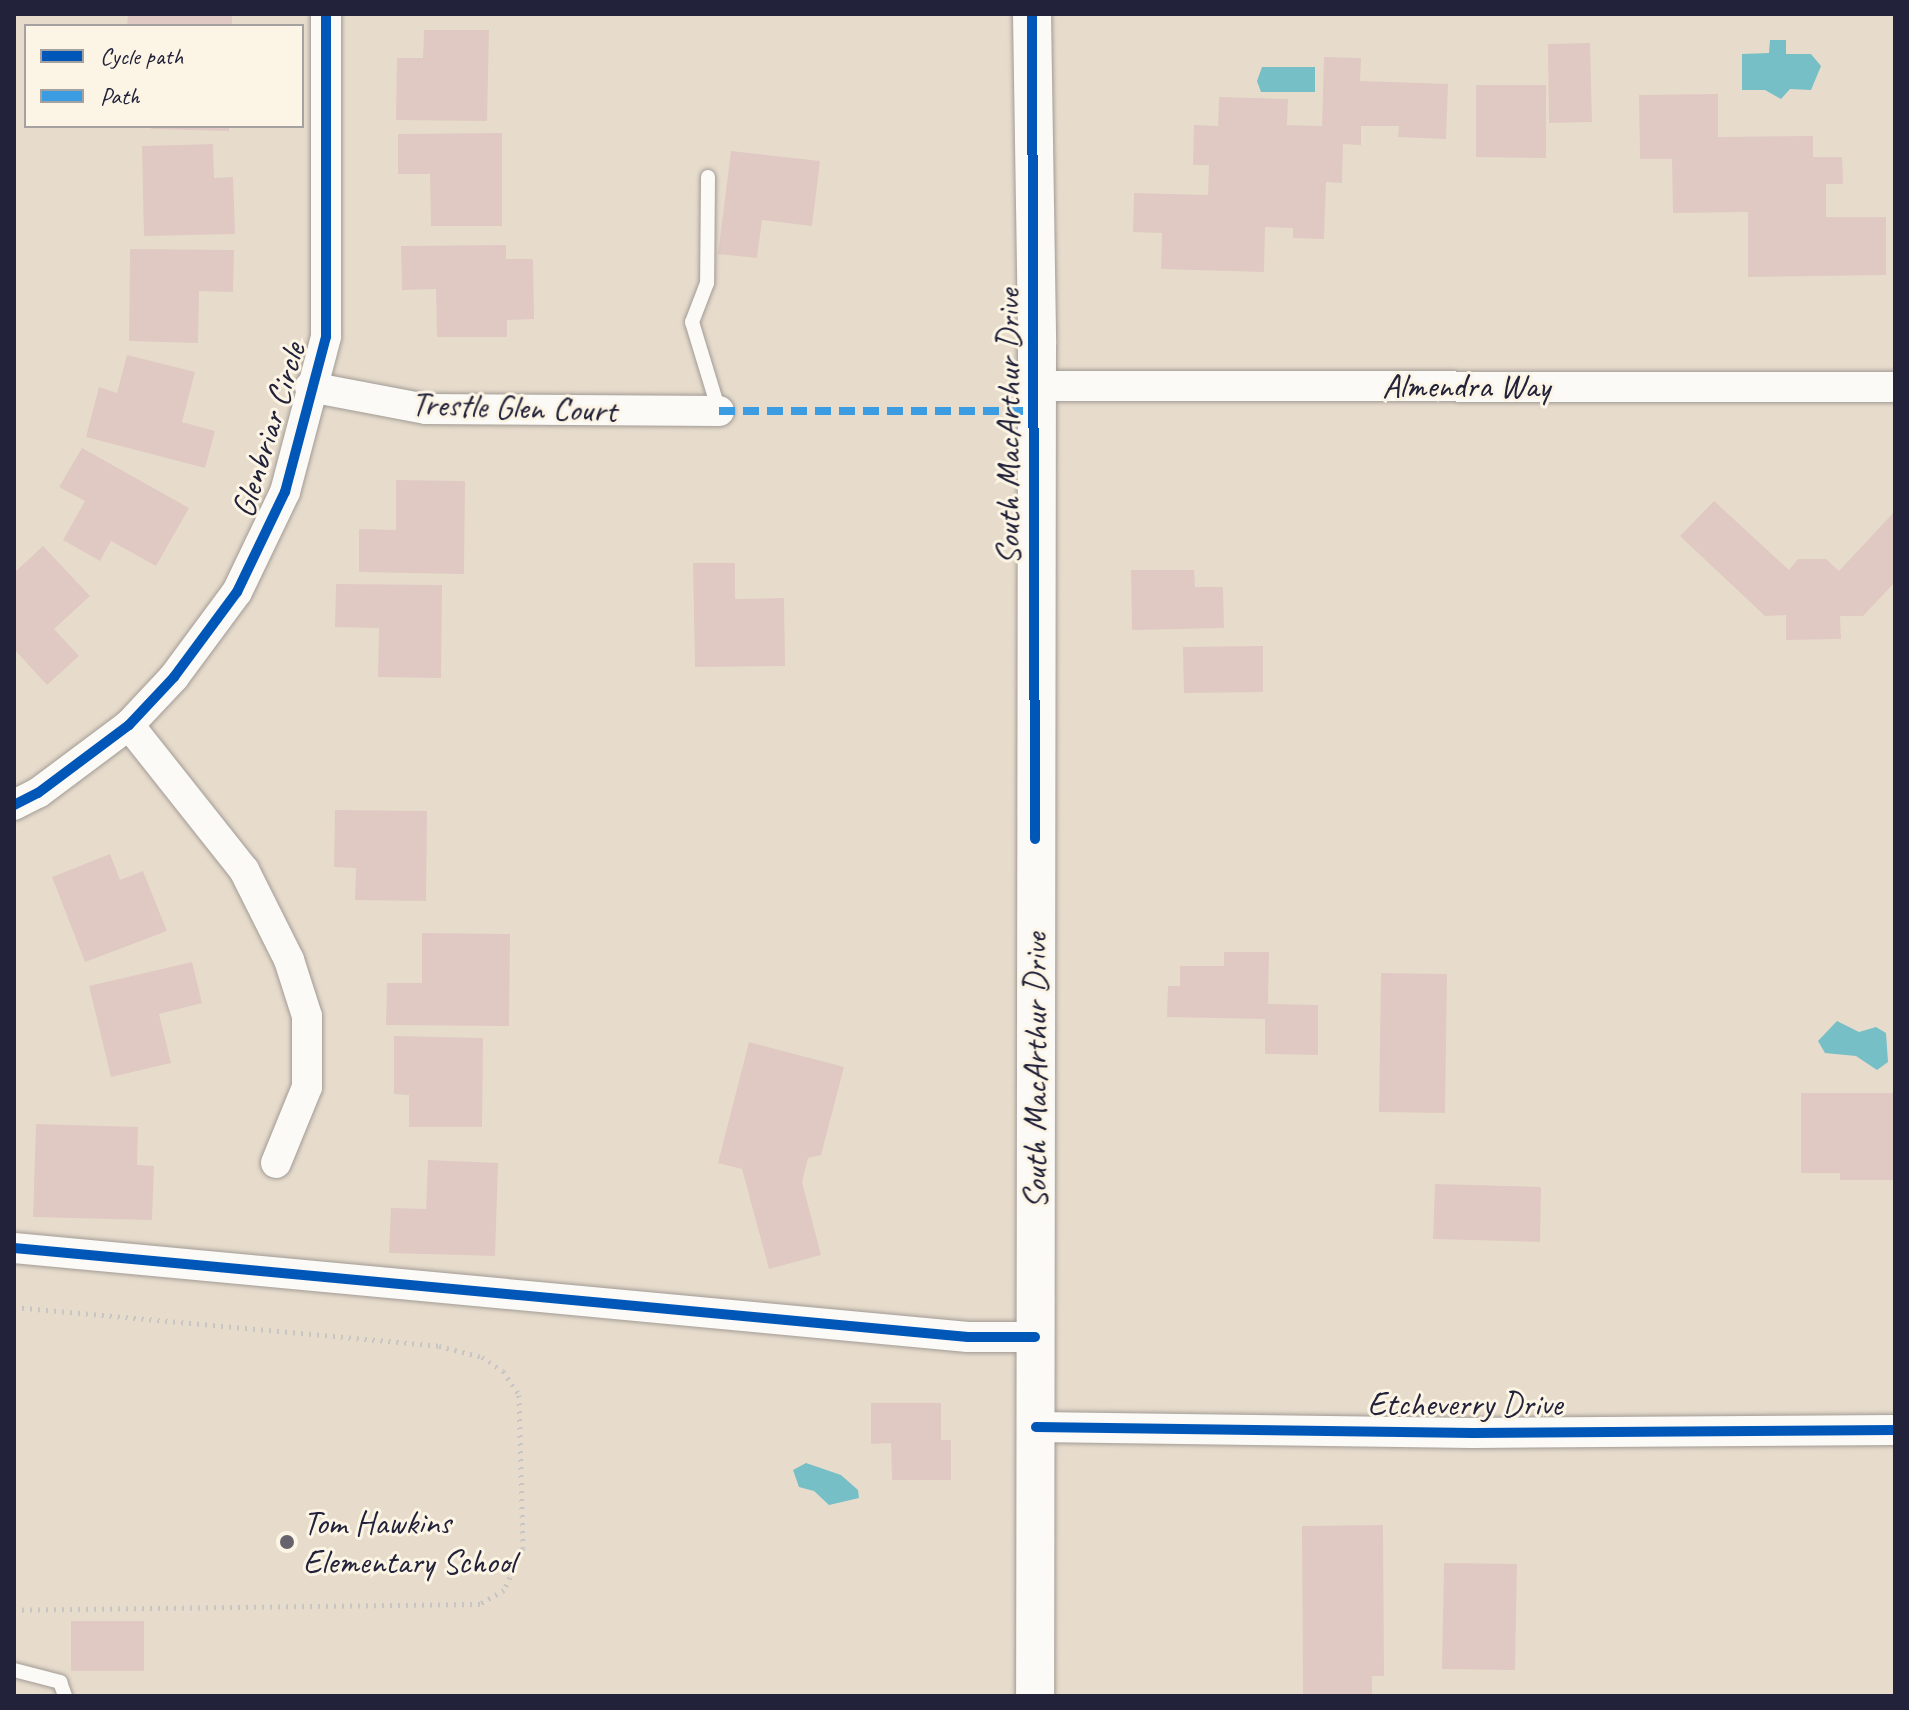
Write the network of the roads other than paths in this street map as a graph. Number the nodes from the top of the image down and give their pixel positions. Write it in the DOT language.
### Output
graph roads {
  1 [pos="326,14"];
  2 [pos="1032,14"];
  3 [pos="708,177"];
  4 [pos="1037,386"];
  5 [pos="310,387"];
  6 [pos="1895,387"];
  7 [pos="719,411"];
  8 [pos="129,725"];
  9 [pos="14,805"];
  10 [pos="276,1163"];
  11 [pos="14,1248"];
  12 [pos="1035,1337"];
  13 [pos="1036,1427"];
  14 [pos="1895,1430"];
  15 [pos="14,1670"];
  16 [pos="65,1696"];
  17 [pos="1035,1696"];
  1 -- 5 [label="street, Glenbriar Circle"];
  2 -- 4 [label="street, South MacArthur Drive"];
  3 -- 7 [label="lane"];
  4 -- 6 [label="street, Almendra Way"];
  4 -- 12 [label="street, South MacArthur Drive"];
  5 -- 7 [label="street, Trestle Glen Court"];
  5 -- 8 [label="street, Glenbriar Circle"];
  8 -- 9 [label="street, Glenbriar Circle"];
  8 -- 10 [label="street"];
  11 -- 12 [label="street"];
  12 -- 13 [label="street, South MacArthur Drive"];
  13 -- 14 [label="street, Etcheverry Drive"];
  13 -- 17 [label="street, South MacArthur Drive"];
  15 -- 16 [label="lane"];
}
